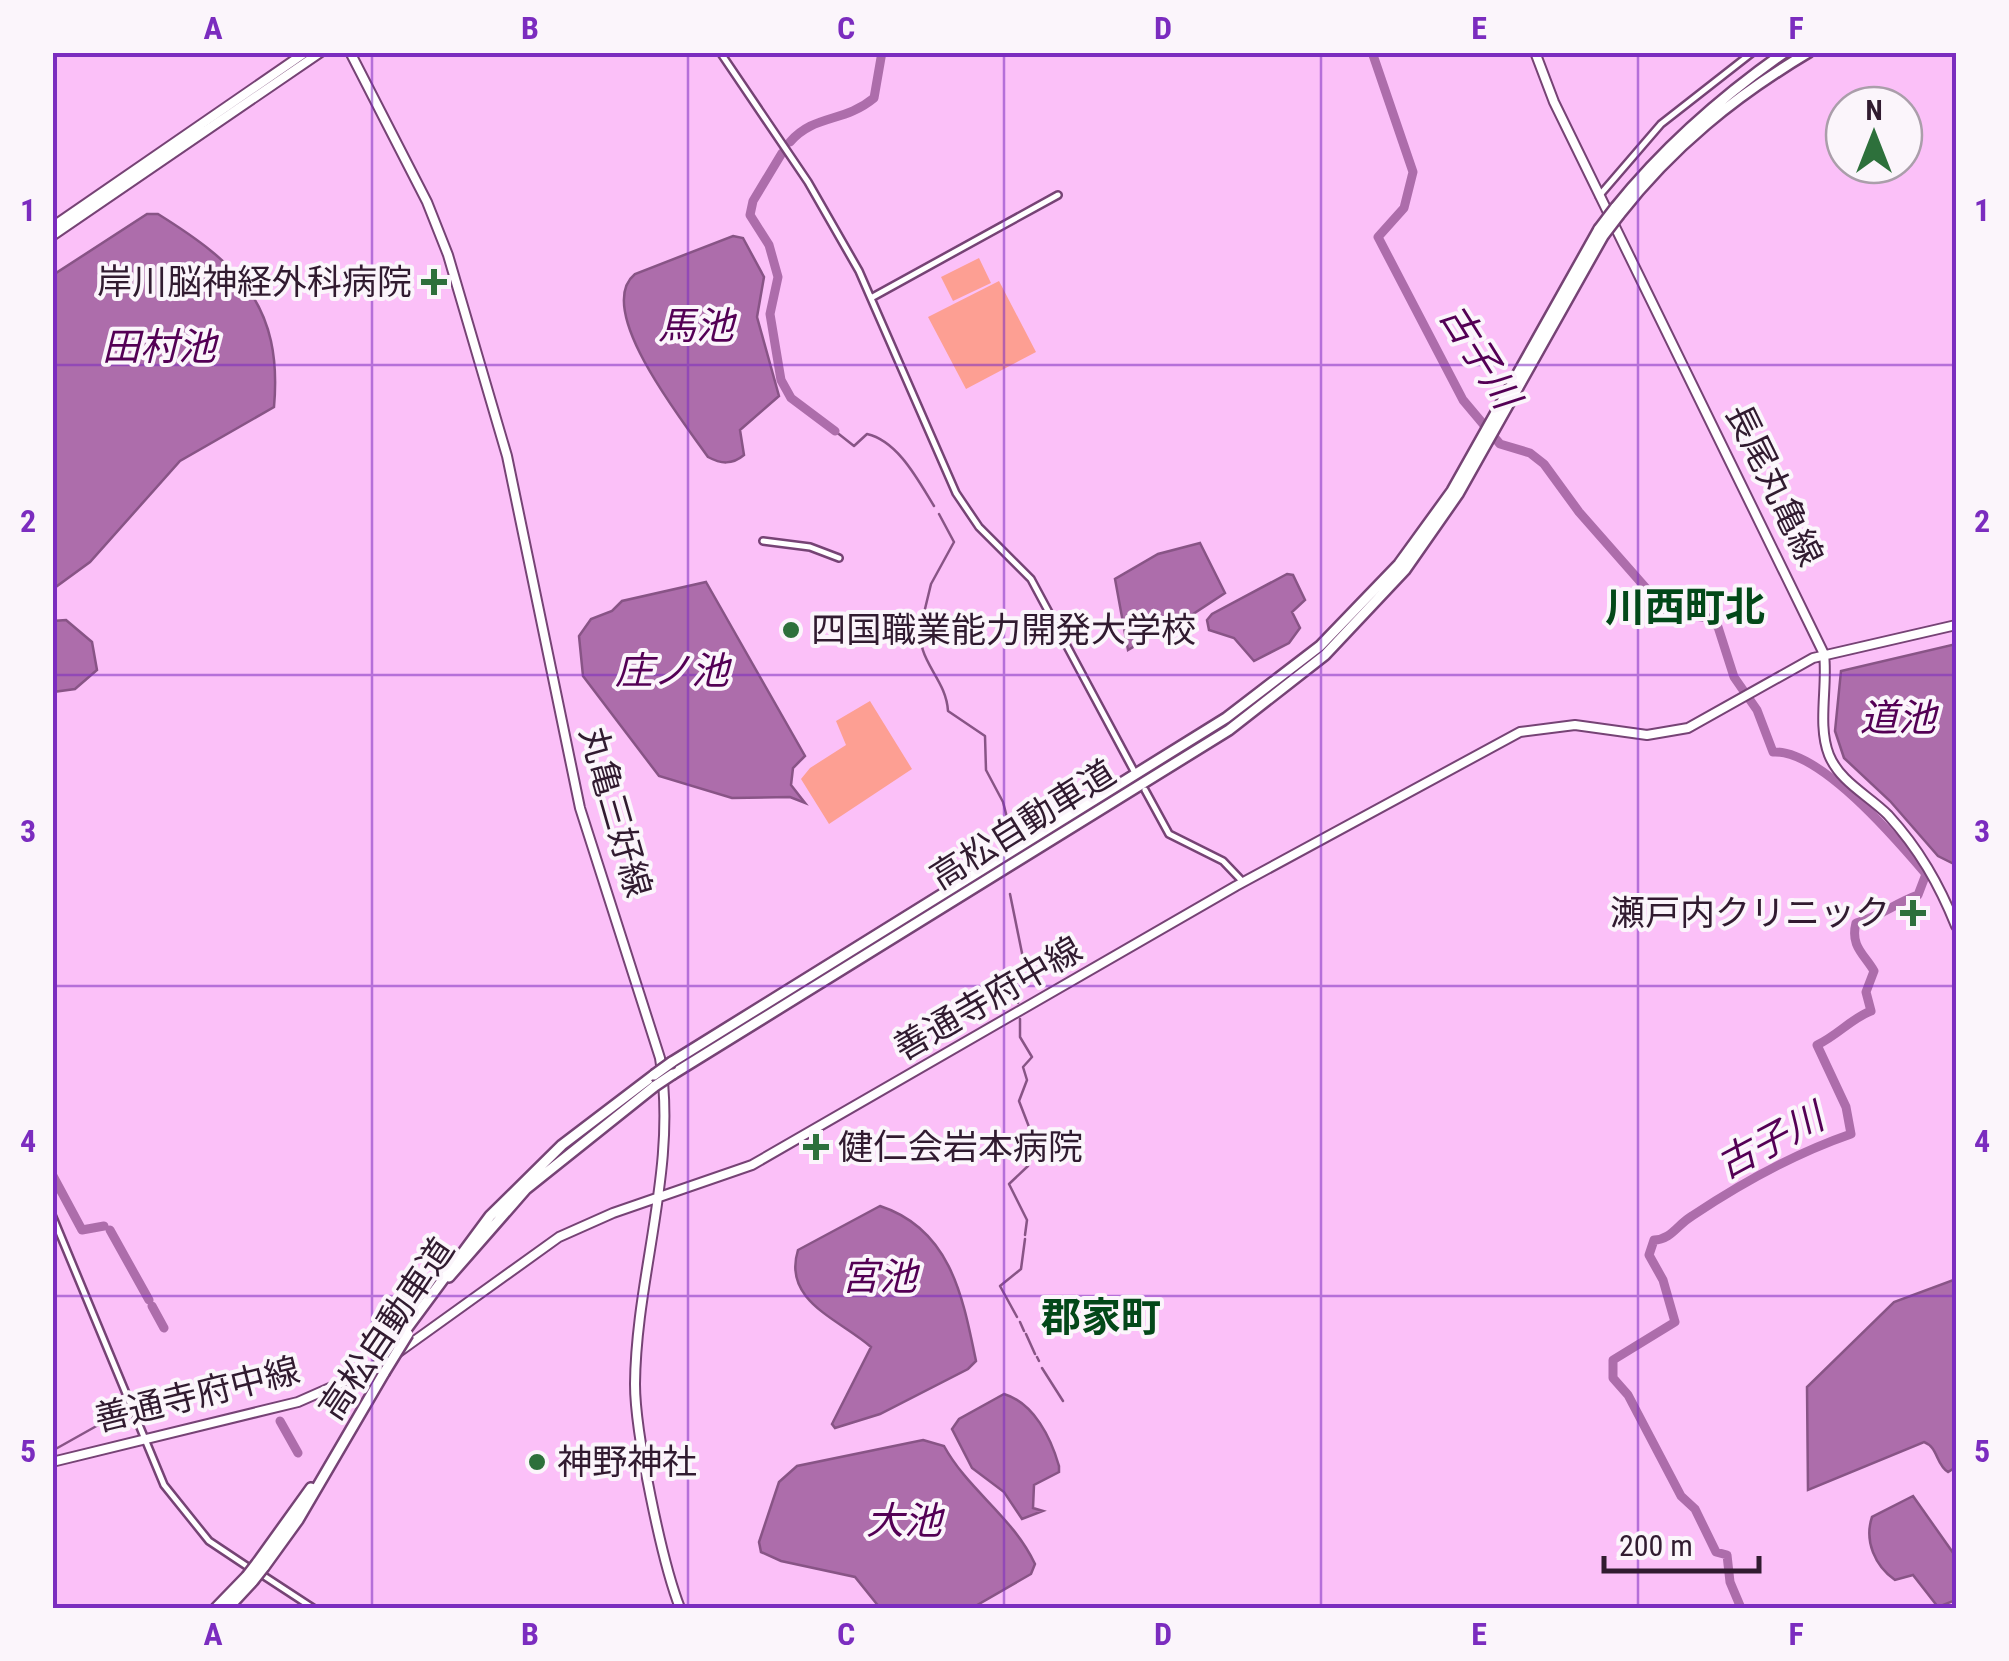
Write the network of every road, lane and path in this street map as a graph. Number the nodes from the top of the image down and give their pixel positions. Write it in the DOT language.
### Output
graph roads {
  1 [pos="306,52"];
  2 [pos="321,52"];
  3 [pos="350,52"];
  4 [pos="720,52"];
  5 [pos="1535,52"];
  6 [pos="1754,52"];
  7 [pos="1785,52"];
  8 [pos="1810,52"];
  9 [pos="1058,194"];
  10 [pos="1599,196"];
  11 [pos="1617,211"];
  12 [pos="52,227"];
  13 [pos="52,236"];
  14 [pos="871,298"];
  15 [pos="764,540"];
  16 [pos="838,558"];
  17 [pos="1956,625"];
  18 [pos="1824,654"];
  19 [pos="1134,771"];
  20 [pos="1144,790"];
  21 [pos="1243,882"];
  22 [pos="1956,926"];
  23 [pos="672,1068"];
  24 [pos="657,1198"];
  25 [pos="52,1216"];
  26 [pos="380,1375"];
  27 [pos="144,1438"];
  28 [pos="52,1462"];
  29 [pos="250,1578"];
  30 [pos="216,1608"];
  31 [pos="228,1608"];
  32 [pos="312,1608"];
  33 [pos="680,1608"];
  1 -- 12 [label="main road"];
  2 -- 13 [label="main road"];
  3 -- 24 [label="main road, 丸亀三好線"];
  4 -- 14 [label="street"];
  5 -- 10 [label="main road, 長尾丸亀線"];
  6 -- 10 [label="street"];
  7 -- 11 [label="highway, 高松自動車道"];
  8 -- 11 [label="highway, 高松自動車道"];
  9 -- 14 [label="street"];
  10 -- 18 [label="main road, 長尾丸亀線"];
  11 -- 23 [label="highway, 高松自動車道, bridge"];
  14 -- 19 [label="street"];
  15 -- 16 [label="street"];
  17 -- 18 [label="main road, 善通寺府中線"];
  18 -- 21 [label="main road, 善通寺府中線"];
  18 -- 22 [label="main road, 長尾丸亀線"];
  20 -- 21 [label="street"];
  21 -- 24 [label="main road, 善通寺府中線"];
  23 -- 26 [label="highway, 高松自動車道, bridge"];
  23 -- 26 [label="highway, 高松自動車道, bridge"];
  24 -- 27 [label="main road, 善通寺府中線"];
  24 -- 33 [label="main road, 丸亀三好線"];
  25 -- 27 [label="street"];
  26 -- 29 [label="highway, 高松自動車道, bridge"];
  27 -- 28 [label="main road, 善通寺府中線"];
  27 -- 32 [label="street"];
  29 -- 30 [label="highway, 高松自動車道"];
  29 -- 31 [label="highway, 高松自動車道"];
}
